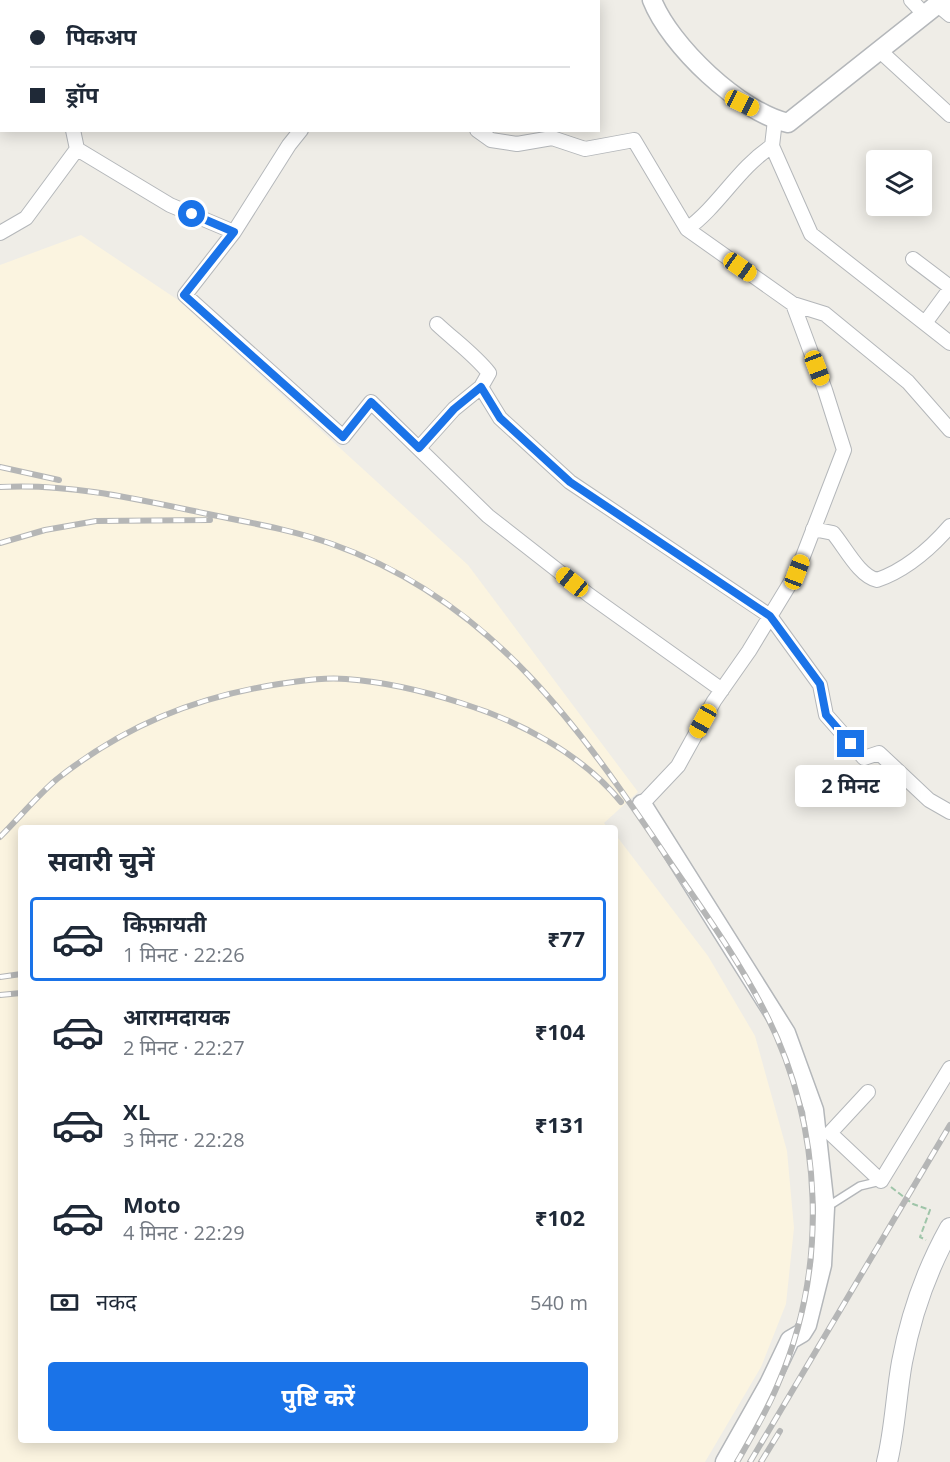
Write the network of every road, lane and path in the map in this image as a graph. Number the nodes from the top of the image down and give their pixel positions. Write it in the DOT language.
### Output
graph roads {
  1 [pos="652,0"];
  2 [pos="911,0"];
  3 [pos="939,9"];
  4 [pos="880,51"];
  5 [pos="950,115"];
  6 [pos="775,120"];
  7 [pos="73,132"];
  8 [pos="300,132"];
  9 [pos="480,132"];
  10 [pos="772,146"];
  11 [pos="77,149"];
  12 [pos="687,230"];
  13 [pos="234,232"];
  14 [pos="0,233"];
  15 [pos="913,259"];
  16 [pos="950,288"];
  17 [pos="793,304"];
  18 [pos="925,323"];
  19 [pos="437,324"];
  20 [pos="950,343"];
  21 [pos="481,387"];
  22 [pos="950,430"];
  23 [pos="419,448"];
  24 [pos="950,526"];
  25 [pos="813,529"];
  26 [pos="770,616"];
  27 [pos="722,690"];
  28 [pos="642,804"];
  29 [pos="950,812"];
  30 [pos="950,1068"];
  31 [pos="868,1092"];
  32 [pos="881,1181"];
  33 [pos="825,1208"];
  34 [pos="950,1228"];
  35 [pos="931,1242"];
  36 [pos="950,1248"];
  37 [pos="725,1462"];
  38 [pos="887,1462"];
  39 [pos="897,1462"];
  1 -- 6 [label="street"];
  2 -- 3 [label="street"];
  3 -- 4 [label="street"];
  4 -- 5 [label="street"];
  4 -- 6 [label="street"];
  6 -- 10 [label="street"];
  7 -- 11 [label="street"];
  8 -- 13 [label="street"];
  9 -- 12 [label="street"];
  10 -- 12 [label="street"];
  10 -- 18 [label="street"];
  11 -- 13 [label="street"];
  11 -- 14 [label="street"];
  12 -- 17 [label="street"];
  13 -- 23 [label="street"];
  15 -- 16 [label="street"];
  16 -- 18 [label="street"];
  17 -- 22 [label="street"];
  17 -- 25 [label="street"];
  18 -- 20 [label="street"];
  19 -- 21 [label="street"];
  21 -- 23 [label="street"];
  21 -- 26 [label="street"];
  23 -- 27 [label="street"];
  24 -- 25 [label="street"];
  25 -- 26 [label="street"];
  26 -- 27 [label="street"];
  26 -- 29 [label="street"];
  27 -- 28 [label="street"];
  28 -- 33 [label="street"];
  30 -- 32 [label="street"];
  31 -- 32 [label="street"];
  32 -- 33 [label="lane"];
  32 -- 35 [label="path"];
  33 -- 37 [label="street"];
  34 -- 38 [label="main road"];
  36 -- 39 [label="street"];
}
